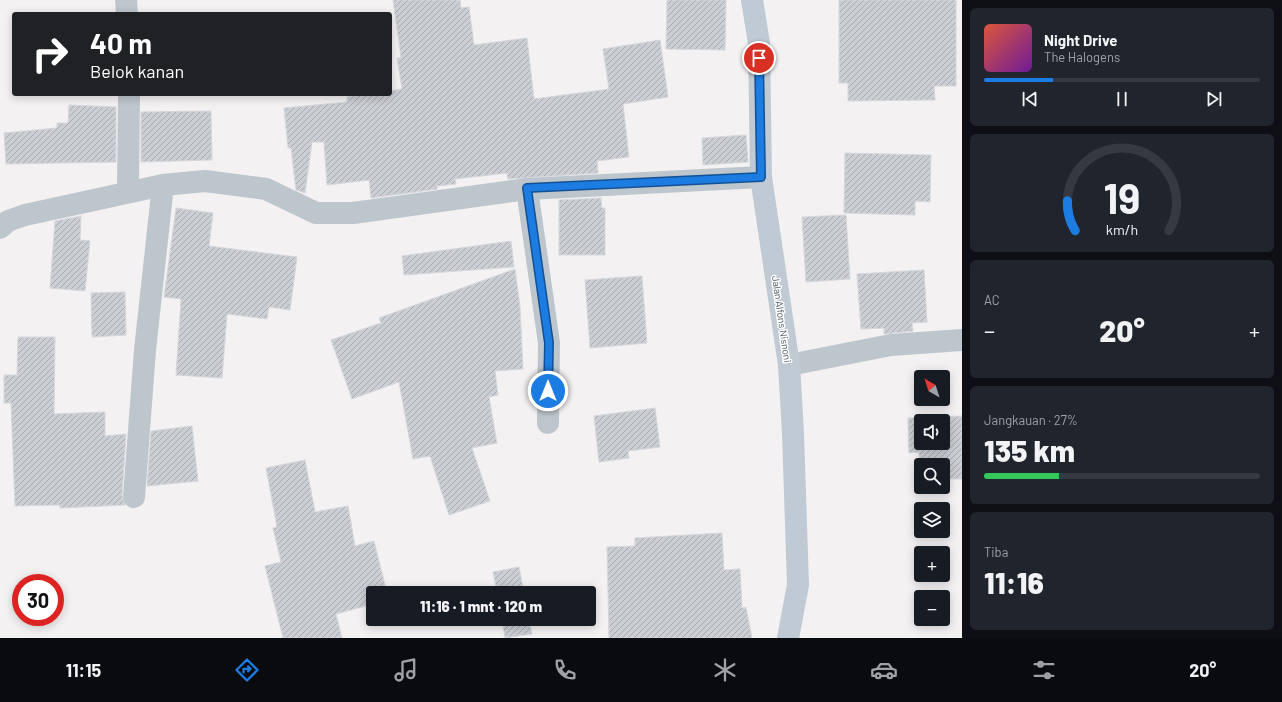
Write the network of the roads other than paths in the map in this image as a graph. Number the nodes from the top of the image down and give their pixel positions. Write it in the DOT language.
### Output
graph roads {
  1 [pos="126,0"];
  2 [pos="752,0"];
  3 [pos="127,12"];
  4 [pos="129,96"];
  5 [pos="761,177"];
  6 [pos="163,185"];
  7 [pos="527,188"];
  8 [pos="128,191"];
  9 [pos="0,228"];
  10 [pos="962,340"];
  11 [pos="789,365"];
  12 [pos="548,423"];
  13 [pos="134,497"];
  14 [pos="788,638"];
  1 -- 3 [label="street"];
  2 -- 5 [label="main road, Jalan Alfons Nisnoni"];
  4 -- 8 [label="street"];
  5 -- 7 [label="street"];
  5 -- 11 [label="main road, Jalan Alfons Nisnoni"];
  6 -- 7 [label="street"];
  6 -- 8 [label="street"];
  6 -- 13 [label="street"];
  7 -- 12 [label="street"];
  8 -- 9 [label="street"];
  10 -- 11 [label="street"];
  11 -- 14 [label="main road, Jalan Alfons Nisnoni"];
}
